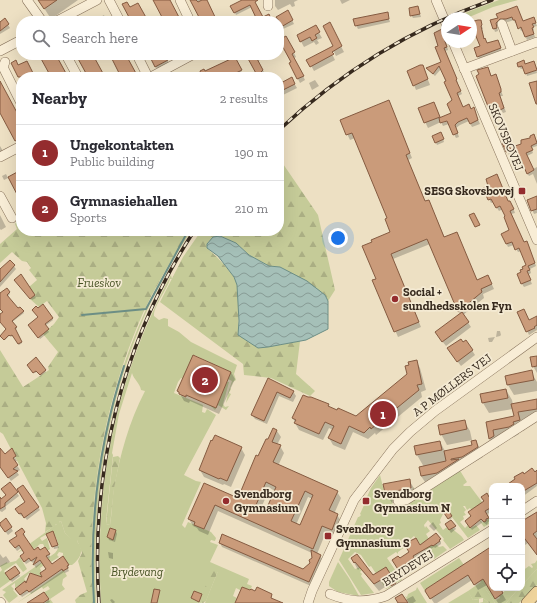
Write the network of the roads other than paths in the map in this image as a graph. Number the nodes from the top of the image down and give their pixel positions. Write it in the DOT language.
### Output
graph roads {
  1 [pos="27,0"];
  2 [pos="97,0"];
  3 [pos="109,0"];
  4 [pos="180,0"];
  5 [pos="436,0"];
  6 [pos="441,12"];
  7 [pos="38,16"];
  8 [pos="67,16"];
  9 [pos="117,16"];
  10 [pos="188,16"];
  11 [pos="502,24"];
  12 [pos="537,42"];
  13 [pos="16,43"];
  14 [pos="455,48"];
  15 [pos="0,51"];
  16 [pos="512,51"];
  17 [pos="69,60"];
  18 [pos="140,60"];
  19 [pos="182,60"];
  20 [pos="6,62"];
  21 [pos="464,69"];
  22 [pos="75,72"];
  23 [pos="146,72"];
  24 [pos="159,72"];
  25 [pos="16,93"];
  26 [pos="16,149"];
  27 [pos="0,157"];
  28 [pos="0,196"];
  29 [pos="12,218"];
  30 [pos="536,236"];
  31 [pos="537,336"];
  32 [pos="537,416"];
  33 [pos="371,477"];
  34 [pos="398,501"];
  35 [pos="537,501"];
  36 [pos="525,509"];
  37 [pos="489,532"];
  38 [pos="537,592"];
  39 [pos="330,594"];
  40 [pos="308,603"];
  41 [pos="312,603"];
  42 [pos="526,603"];
  1 -- 7 [label="street"];
  2 -- 8 [label="street"];
  3 -- 9 [label="street"];
  4 -- 10 [label="street"];
  5 -- 6 [label="street"];
  11 -- 16 [label="street"];
  12 -- 16 [label="street"];
  13 -- 15 [label="street"];
  14 -- 21 [label="street, SKOVSBOVEJ"];
  16 -- 21 [label="street"];
  17 -- 22 [label="street"];
  18 -- 23 [label="street"];
  19 -- 24 [label="street"];
  20 -- 25 [label="street"];
  21 -- 30 [label="street, SKOVSBOVEJ"];
  26 -- 27 [label="street"];
  28 -- 29 [label="street"];
  31 -- 33 [label="street, A P MØLLERS VEJ"];
  32 -- 34 [label="street"];
  33 -- 40 [label="street, A P MØLLERS VEJ"];
  33 -- 41 [label="street, A P MØLLERS VEJ"];
  35 -- 36 [label="street"];
  37 -- 39 [label="street, BRYDEVEJ"];
  38 -- 42 [label="main road"];
}
